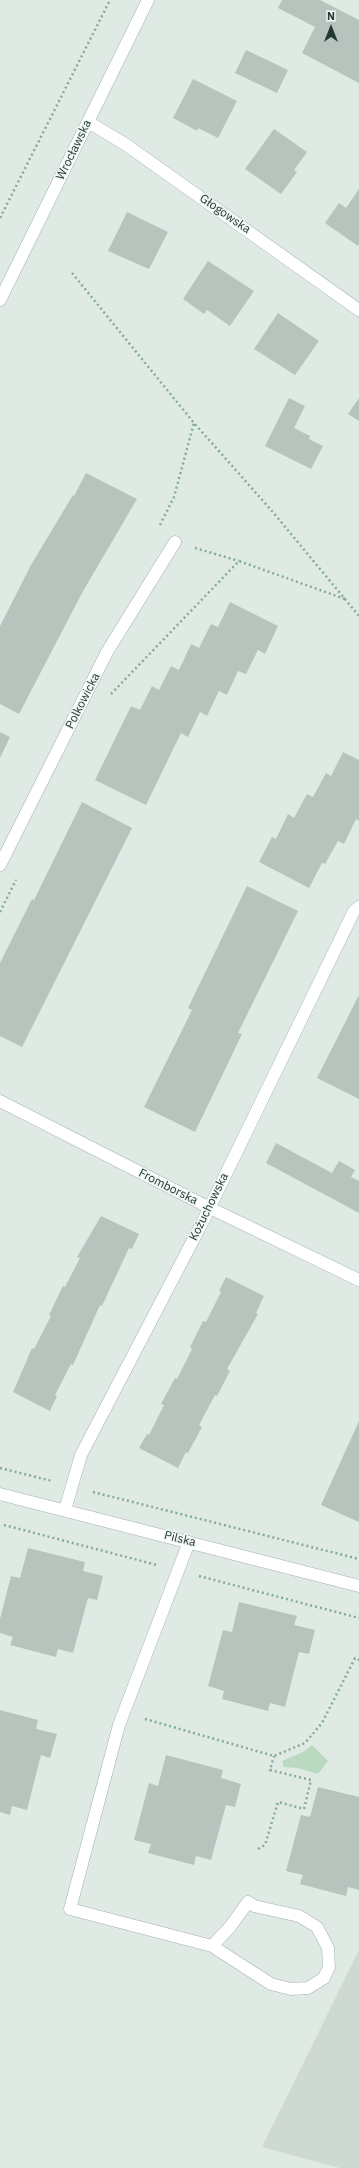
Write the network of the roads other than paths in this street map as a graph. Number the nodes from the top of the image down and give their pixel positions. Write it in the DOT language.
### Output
graph roads {
  1 [pos="148,0"];
  2 [pos="88,122"];
  3 [pos="0,300"];
  4 [pos="359,310"];
  5 [pos="175,542"];
  6 [pos="0,865"];
  7 [pos="359,907"];
  8 [pos="0,1101"];
  9 [pos="210,1208"];
  10 [pos="359,1280"];
  11 [pos="0,1494"];
  12 [pos="65,1510"];
  13 [pos="189,1542"];
  14 [pos="359,1586"];
  15 [pos="212,1946"];
  1 -- 2 [label="street, Wrocławska"];
  2 -- 3 [label="street, Wrocławska"];
  2 -- 4 [label="street, Głogowska"];
  5 -- 6 [label="street, Polkowicka"];
  7 -- 9 [label="street, Kożuchowska"];
  8 -- 9 [label="street, Fromborska"];
  9 -- 10 [label="street, Fromborska"];
  9 -- 12 [label="street, Kożuchowska"];
  11 -- 12 [label="street, Pilska"];
  12 -- 13 [label="street, Pilska"];
  13 -- 14 [label="street, Pilska"];
  13 -- 15 [label="street"];
  15 -- 15 [label="street"];
}
